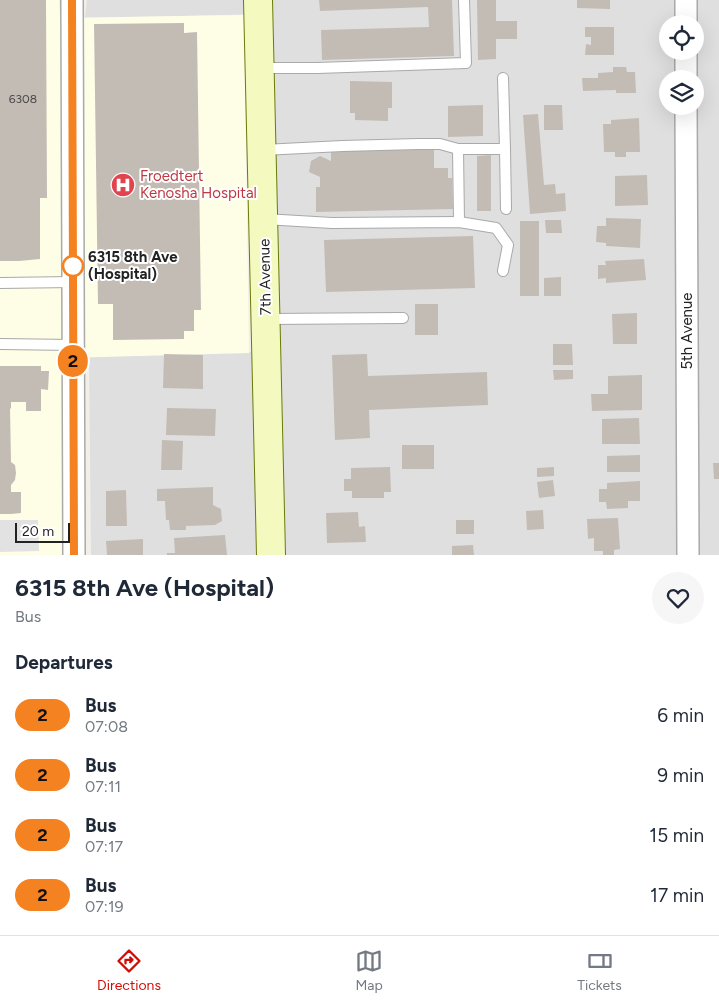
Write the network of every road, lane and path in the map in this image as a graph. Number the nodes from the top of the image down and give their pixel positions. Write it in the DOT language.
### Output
graph roads {
  1 [pos="72,0"];
  2 [pos="258,0"];
  3 [pos="464,0"];
  4 [pos="686,0"];
  5 [pos="686,15"];
  6 [pos="260,68"];
  7 [pos="503,78"];
  8 [pos="686,115"];
  9 [pos="458,149"];
  10 [pos="505,149"];
  11 [pos="262,150"];
  12 [pos="506,209"];
  13 [pos="263,219"];
  14 [pos="459,222"];
  15 [pos="503,271"];
  16 [pos="73,282"];
  17 [pos="0,283"];
  18 [pos="403,318"];
  19 [pos="266,319"];
  20 [pos="0,344"];
  21 [pos="73,345"];
  22 [pos="74,555"];
  23 [pos="271,555"];
  24 [pos="688,555"];
  1 -- 16 [label="street"];
  2 -- 6 [label="street, 7th Avenue"];
  3 -- 6 [label="lane"];
  4 -- 5 [label="street"];
  6 -- 11 [label="street, 7th Avenue"];
  7 -- 10 [label="lane"];
  8 -- 24 [label="street, 5th Avenue"];
  9 -- 10 [label="lane"];
  9 -- 11 [label="lane"];
  9 -- 14 [label="lane"];
  10 -- 12 [label="lane"];
  11 -- 13 [label="street, 7th Avenue"];
  13 -- 14 [label="lane"];
  13 -- 19 [label="street, 7th Avenue"];
  14 -- 15 [label="lane"];
  16 -- 17 [label="lane"];
  16 -- 21 [label="street"];
  18 -- 19 [label="lane"];
  19 -- 23 [label="street, 7th Avenue"];
  20 -- 21 [label="lane"];
  21 -- 22 [label="street"];
}
